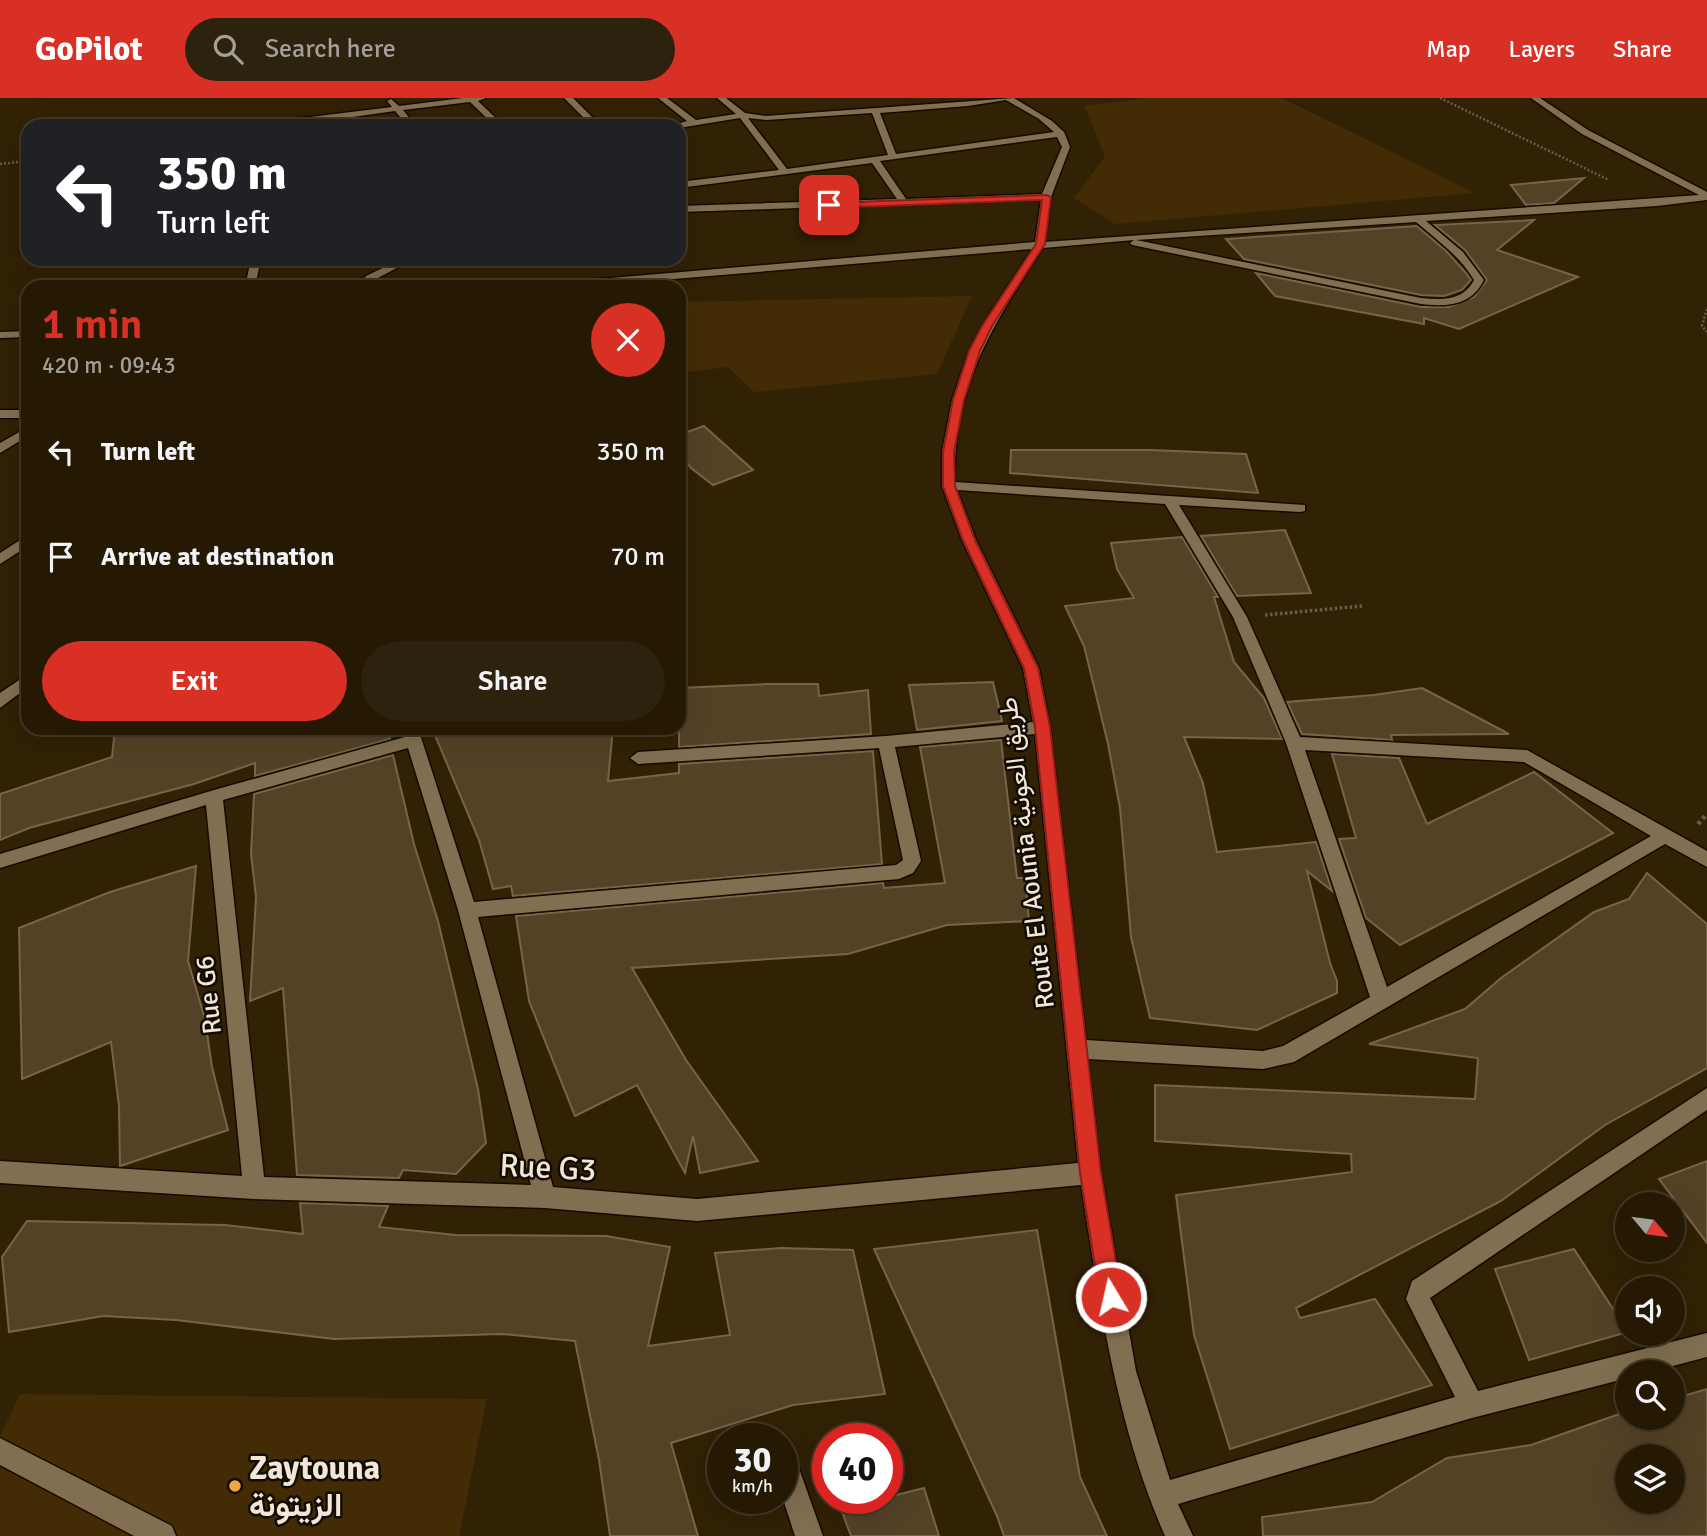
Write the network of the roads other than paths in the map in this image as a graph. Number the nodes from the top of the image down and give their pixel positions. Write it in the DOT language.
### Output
graph roads {
  1 [pos="390,98"];
  2 [pos="475,98"];
  3 [pos="568,98"];
  4 [pos="662,98"];
  5 [pos="721,98"];
  6 [pos="884,98"];
  7 [pos="1007,98"];
  8 [pos="1535,98"];
  9 [pos="395,107"];
  10 [pos="893,110"];
  11 [pos="875,111"];
  12 [pos="743,115"];
  13 [pos="318,119"];
  14 [pos="406,119"];
  15 [pos="494,119"];
  16 [pos="590,119"];
  17 [pos="693,122"];
  18 [pos="686,124"];
  19 [pos="1061,134"];
  20 [pos="893,158"];
  21 [pos="875,160"];
  22 [pos="785,172"];
  23 [pos="686,184"];
  24 [pos="1046,197"];
  25 [pos="1707,197"];
  26 [pos="904,203"];
  27 [pos="686,209"];
  28 [pos="1417,218"];
  29 [pos="1110,239"];
  30 [pos="1040,244"];
  31 [pos="395,266"];
  32 [pos="368,280"];
  33 [pos="621,280"];
  34 [pos="21,334"];
  35 [pos="0,335"];
  36 [pos="0,414"];
  37 [pos="21,414"];
  38 [pos="21,436"];
  39 [pos="0,449"];
  40 [pos="949,486"];
  41 [pos="1170,501"];
  42 [pos="1300,508"];
  43 [pos="21,544"];
  44 [pos="0,560"];
  45 [pos="21,685"];
  46 [pos="0,702"];
  47 [pos="1042,727"];
  48 [pos="411,735"];
  49 [pos="886,742"];
  50 [pos="1294,743"];
  51 [pos="638,758"];
  52 [pos="214,796"];
  53 [pos="1665,836"];
  54 [pos="1707,860"];
  55 [pos="0,861"];
  56 [pos="467,910"];
  57 [pos="1382,1002"];
  58 [pos="1075,1049"];
  59 [pos="1707,1098"];
  60 [pos="0,1172"];
  61 [pos="1090,1173"];
  62 [pos="254,1188"];
  63 [pos="545,1197"];
  64 [pos="1707,1345"];
  65 [pos="1472,1405"];
  66 [pos="0,1451"];
  67 [pos="1161,1496"];
  68 [pos="798,1503"];
  69 [pos="162,1536"];
  70 [pos="809,1536"];
  71 [pos="1179,1536"];
  1 -- 9 [label="street"];
  2 -- 9 [label="street"];
  2 -- 15 [label="street"];
  3 -- 16 [label="street"];
  4 -- 17 [label="street"];
  5 -- 12 [label="street"];
  6 -- 10 [label="street"];
  7 -- 10 [label="street"];
  7 -- 19 [label="street"];
  8 -- 25 [label="street"];
  9 -- 13 [label="street"];
  9 -- 14 [label="street"];
  10 -- 11 [label="street"];
  11 -- 12 [label="street"];
  11 -- 20 [label="street"];
  12 -- 17 [label="street"];
  12 -- 22 [label="street"];
  17 -- 18 [label="street"];
  19 -- 20 [label="street"];
  19 -- 24 [label="street, Route El Aounia طريق العونية"];
  20 -- 21 [label="street"];
  21 -- 22 [label="street"];
  21 -- 26 [label="street"];
  22 -- 23 [label="street"];
  24 -- 26 [label="street"];
  24 -- 30 [label="street, Route El Aounia طريق العونية"];
  25 -- 28 [label="street"];
  26 -- 27 [label="street"];
  28 -- 29 [label="street"];
  28 -- 29 [label="street"];
  29 -- 30 [label="street"];
  30 -- 33 [label="street"];
  30 -- 40 [label="street, Route El Aounia طريق العونية"];
  31 -- 32 [label="street"];
  34 -- 35 [label="street"];
  36 -- 37 [label="street"];
  38 -- 39 [label="street"];
  40 -- 41 [label="street"];
  40 -- 47 [label="street, Route El Aounia طريق العونية"];
  41 -- 42 [label="street"];
  41 -- 50 [label="street"];
  43 -- 44 [label="street"];
  45 -- 46 [label="street"];
  47 -- 49 [label="street"];
  47 -- 58 [label="street, Route El Aounia طريق العونية"];
  48 -- 52 [label="street"];
  48 -- 56 [label="street"];
  49 -- 51 [label="street"];
  49 -- 56 [label="street"];
  50 -- 53 [label="street"];
  50 -- 57 [label="street"];
  52 -- 55 [label="street"];
  52 -- 62 [label="street, Rue G6"];
  53 -- 54 [label="street"];
  53 -- 57 [label="street"];
  56 -- 63 [label="street"];
  57 -- 58 [label="street"];
  58 -- 61 [label="street, Route El Aounia طريق العونية"];
  59 -- 65 [label="street"];
  60 -- 62 [label="street, Rue G3"];
  61 -- 63 [label="street, Rue G3"];
  61 -- 67 [label="street, Route El Aounia طريق العونية"];
  62 -- 63 [label="street, Rue G3"];
  64 -- 65 [label="street"];
  65 -- 67 [label="street"];
  66 -- 69 [label="street"];
  67 -- 71 [label="street, Route El Aounia طريق العونية"];
  68 -- 70 [label="street"];
}
